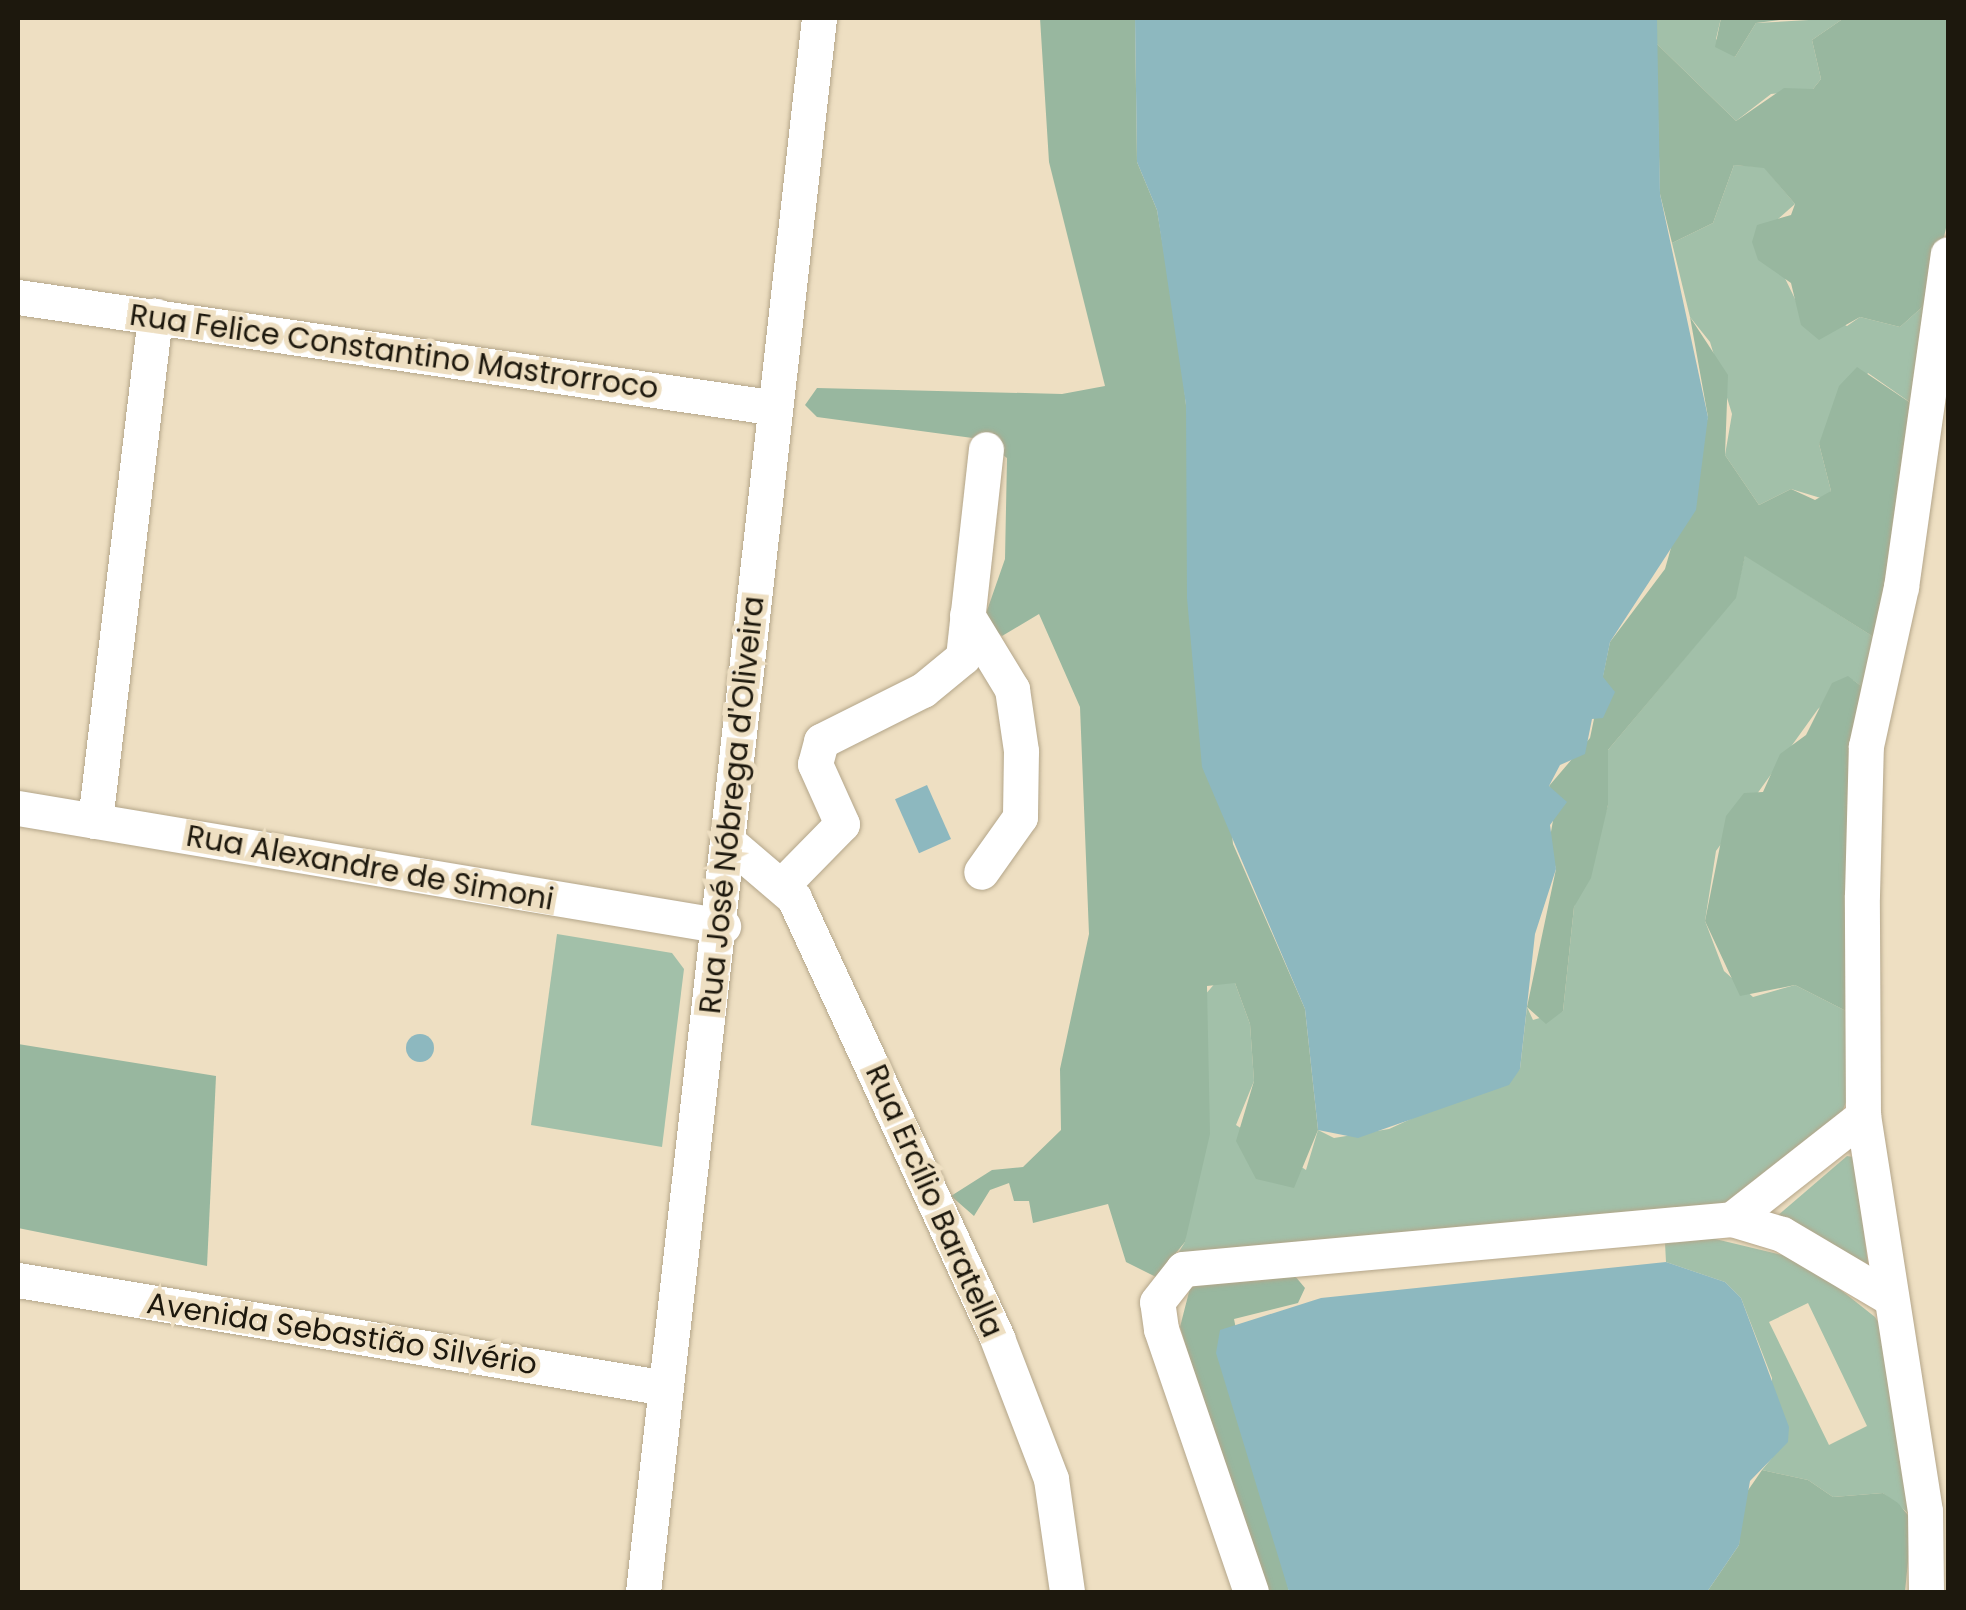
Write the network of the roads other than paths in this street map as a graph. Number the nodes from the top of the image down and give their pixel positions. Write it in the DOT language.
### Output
graph roads {
  1 [pos="820,18"];
  2 [pos="1948,254"];
  3 [pos="18,297"];
  4 [pos="154,316"];
  5 [pos="770,407"];
  6 [pos="986,449"];
  7 [pos="967,614"];
  8 [pos="18,808"];
  9 [pos="95,821"];
  10 [pos="732,845"];
  11 [pos="981,872"];
  12 [pos="782,884"];
  13 [pos="722,926"];
  14 [pos="1863,1116"];
  15 [pos="1732,1220"];
  16 [pos="18,1280"];
  17 [pos="1887,1296"];
  18 [pos="666,1388"];
  19 [pos="643,1592"];
  20 [pos="1067,1592"];
  21 [pos="1251,1592"];
  22 [pos="1926,1592"];
  1 -- 5 [label="street, Rua José Nóbrega d'Oliveira"];
  2 -- 14 [label="street"];
  3 -- 4 [label="street, Rua Felice Constantino Mastrorroco"];
  4 -- 5 [label="street, Rua Felice Constantino Mastrorroco"];
  4 -- 9 [label="street"];
  5 -- 10 [label="street, Rua José Nóbrega d'Oliveira"];
  6 -- 7 [label="street"];
  7 -- 11 [label="street"];
  7 -- 12 [label="street"];
  8 -- 9 [label="street, Rua Alexandre de Simoni"];
  9 -- 13 [label="street, Rua Alexandre de Simoni"];
  10 -- 12 [label="street, Rua Ercílio Baratella"];
  10 -- 13 [label="street, Rua José Nóbrega d'Oliveira"];
  12 -- 20 [label="street, Rua Ercílio Baratella"];
  13 -- 18 [label="street, Rua José Nóbrega d'Oliveira"];
  14 -- 15 [label="street"];
  14 -- 17 [label="street"];
  15 -- 17 [label="street"];
  15 -- 21 [label="street"];
  16 -- 18 [label="street, Avenida Sebastião Silvério"];
  17 -- 22 [label="street"];
  18 -- 19 [label="street, Rua José Nóbrega d'Oliveira"];
}
